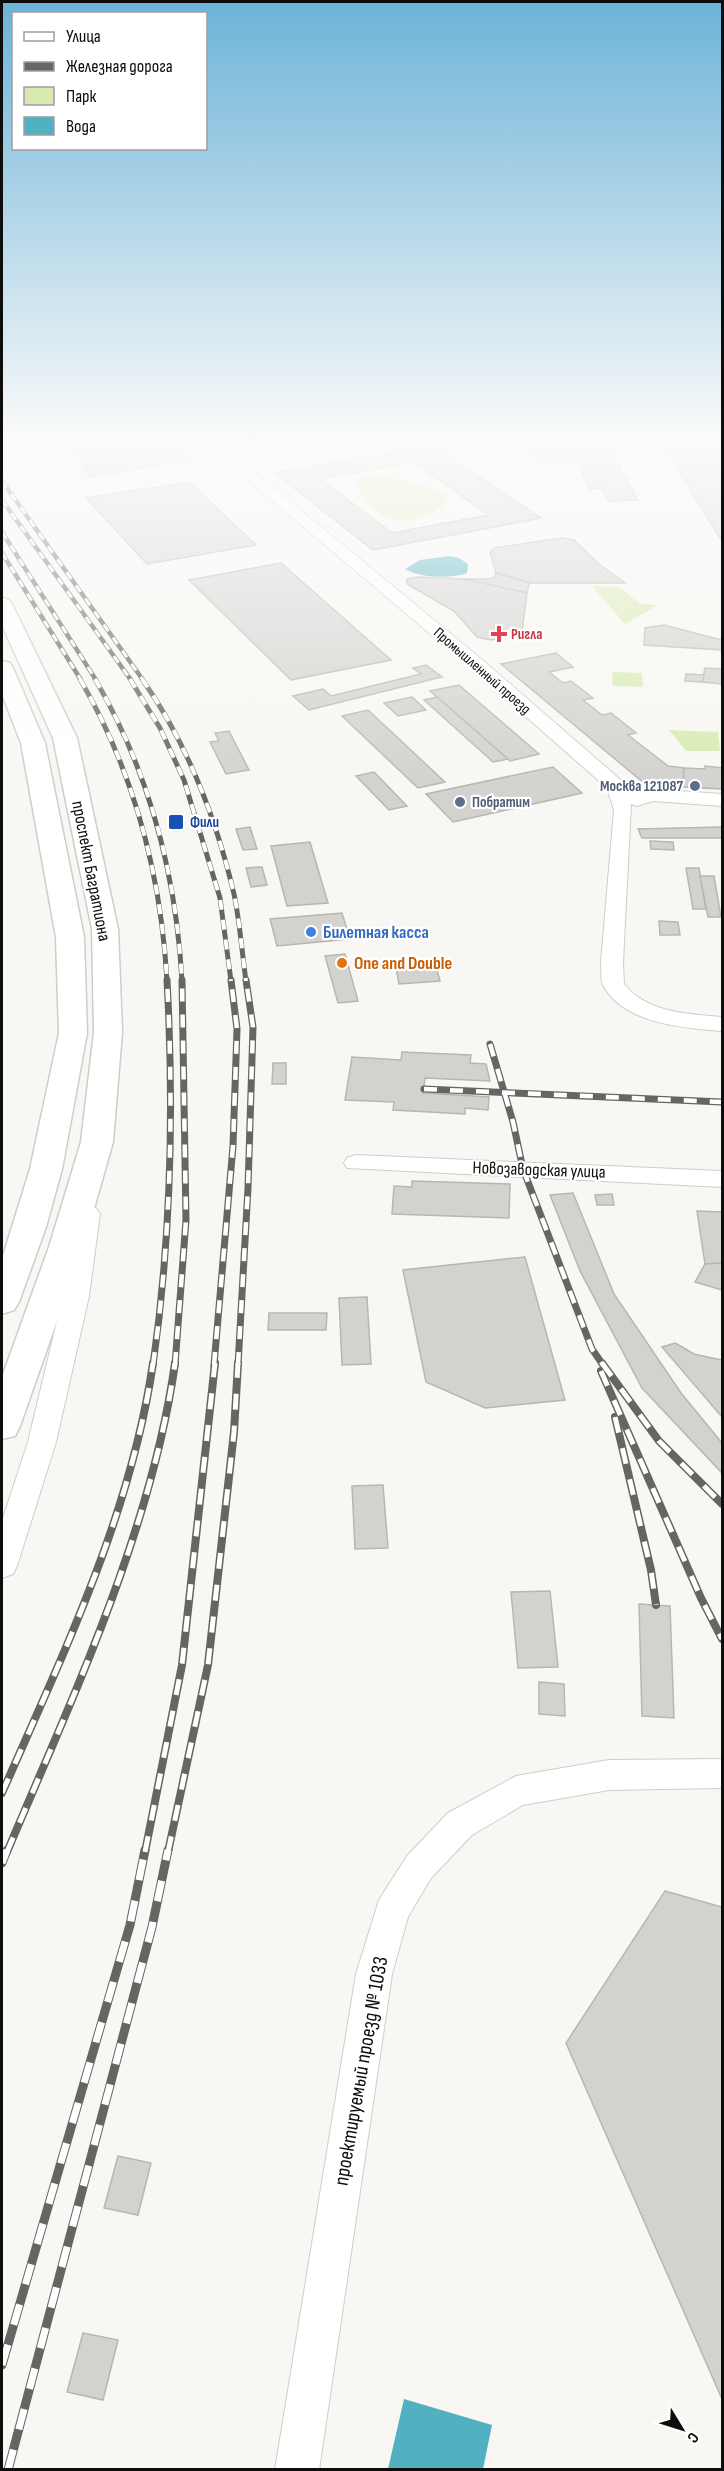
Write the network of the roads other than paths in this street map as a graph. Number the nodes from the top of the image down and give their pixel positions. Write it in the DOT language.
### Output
graph roads {
  1 [pos="348,557"];
  2 [pos="2,604"];
  3 [pos="2,668"];
  4 [pos="616,786"];
  5 [pos="651,795"];
  6 [pos="723,800"];
  7 [pos="622,810"];
  8 [pos="723,1024"];
  9 [pos="97,1142"];
  10 [pos="356,1163"];
  11 [pos="46,1169"];
  12 [pos="723,1179"];
  13 [pos="2,1264"];
  14 [pos="2,1302"];
  15 [pos="2,1425"];
  16 [pos="2,1566"];
  17 [pos="723,1774"];
  18 [pos="297,2469"];
  1 -- 4 [label="street, Промышленный проезд"];
  2 -- 9 [label="main road, проспект Багратиона"];
  3 -- 11 [label="main road, проспект Багратиона"];
  4 -- 5 [label="street, Промышленный проезд"];
  4 -- 7 [label="street"];
  5 -- 6 [label="street, Промышленный проезд"];
  5 -- 7 [label="street, Промышленный проезд"];
  7 -- 8 [label="street"];
  9 -- 15 [label="main road, проспект Багратиона"];
  9 -- 16 [label="street"];
  10 -- 12 [label="street, Новозаводская улица"];
  11 -- 13 [label="street"];
  11 -- 14 [label="main road, проспект Багратиона"];
  17 -- 18 [label="street, проектируемый проезд № 1033"];
}
